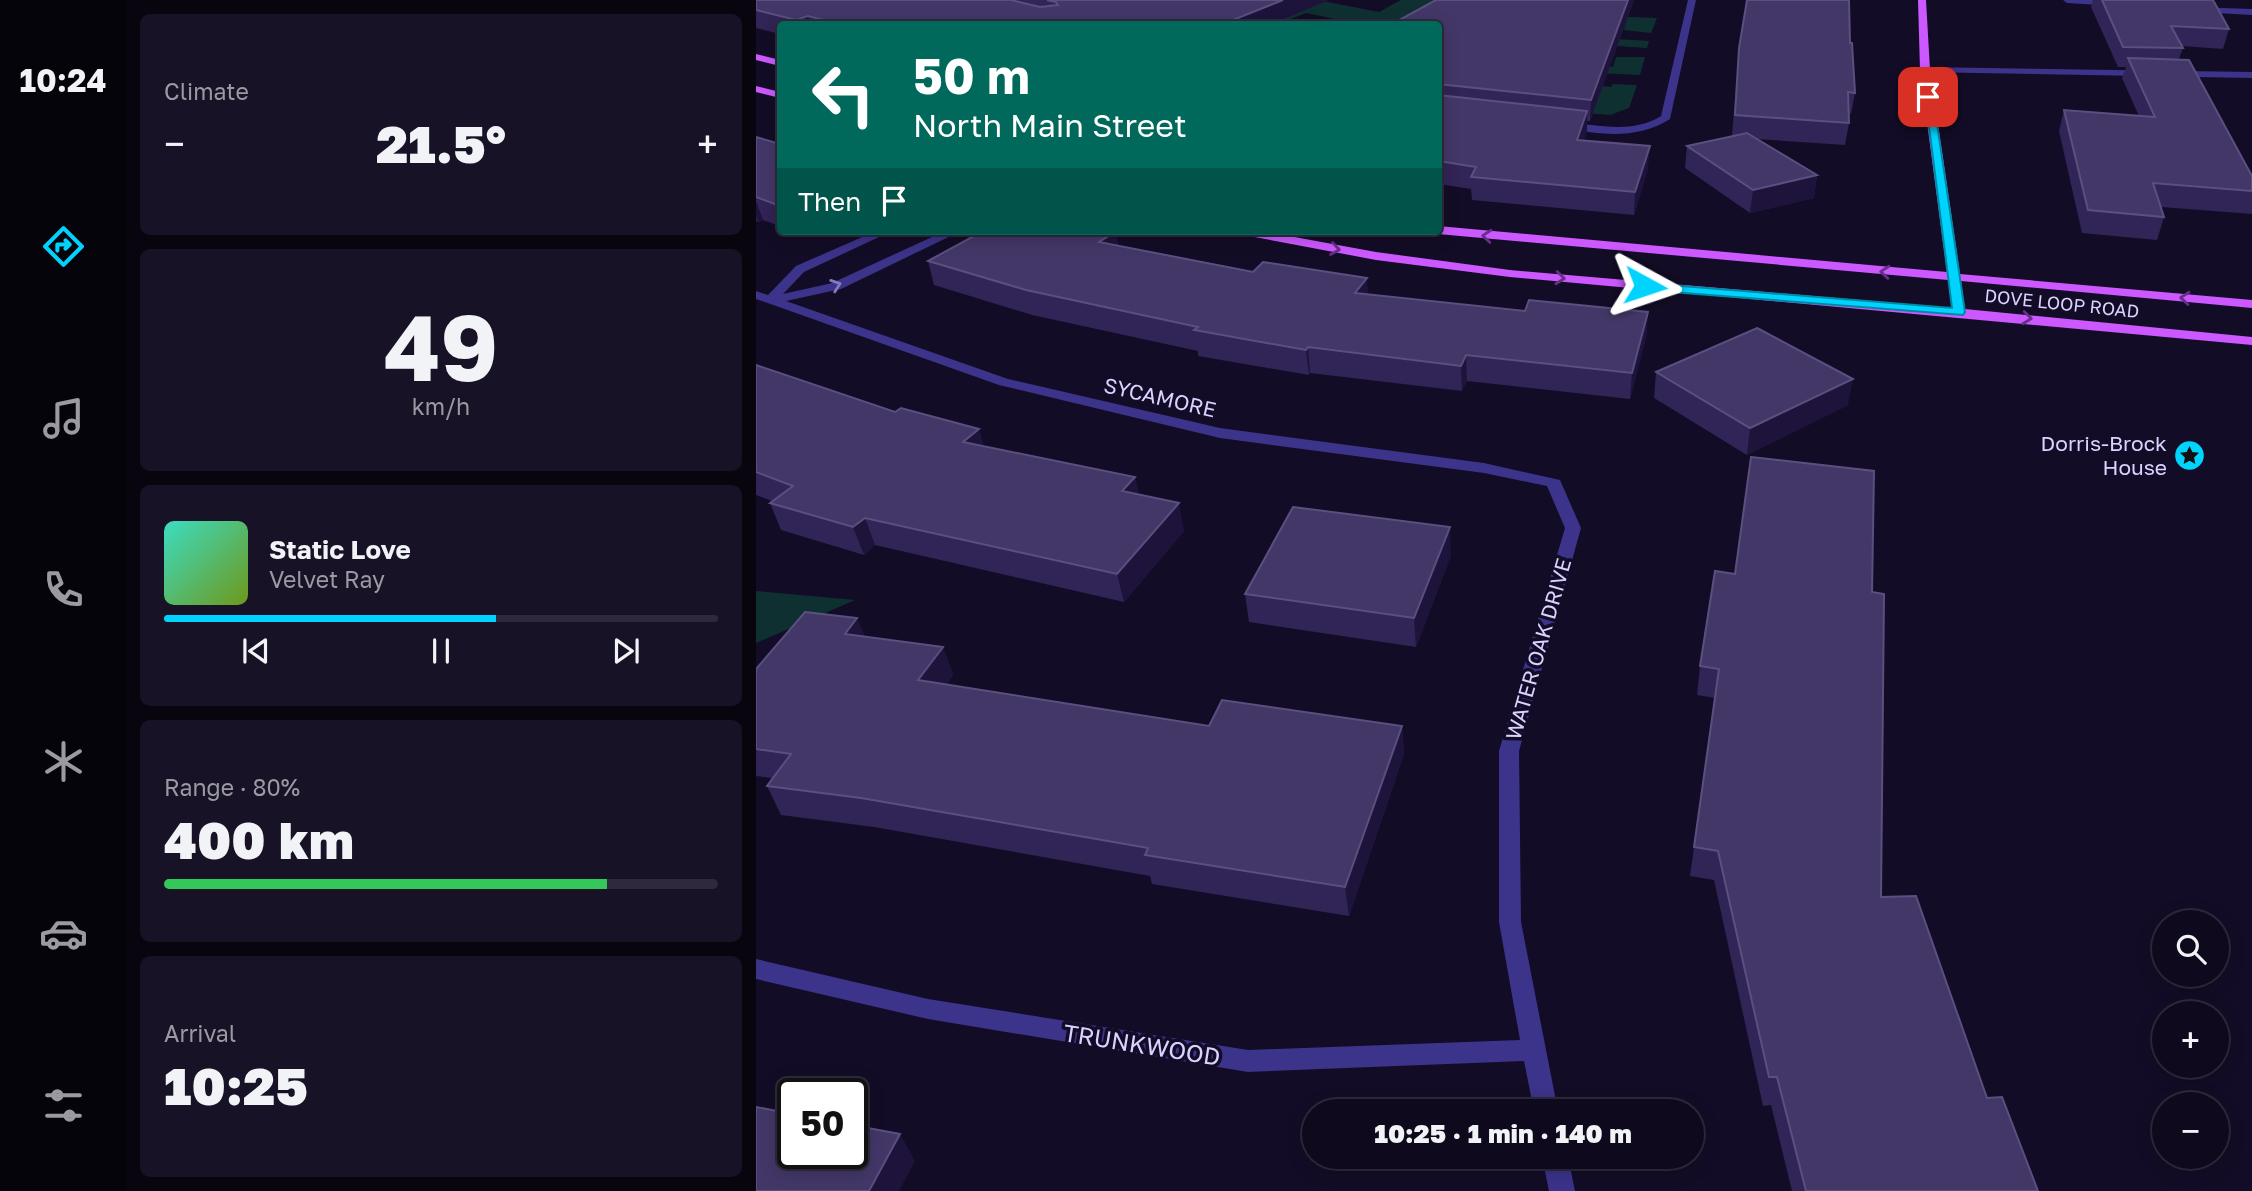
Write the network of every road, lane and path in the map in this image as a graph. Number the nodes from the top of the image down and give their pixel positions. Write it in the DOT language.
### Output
graph roads {
  1 [pos="1692,0"];
  2 [pos="1922,0"];
  3 [pos="2067,0"];
  4 [pos="2133,4"];
  5 [pos="2185,8"];
  6 [pos="2252,12"];
  7 [pos="756,57"];
  8 [pos="777,62"];
  9 [pos="1925,70"];
  10 [pos="2252,75"];
  11 [pos="756,89"];
  12 [pos="777,94"];
  13 [pos="1551,124"];
  14 [pos="1442,230"];
  15 [pos="877,235"];
  16 [pos="946,235"];
  17 [pos="1262,235"];
  18 [pos="1953,278"];
  19 [pos="761,300"];
  20 [pos="2252,304"];
  21 [pos="1959,312"];
  22 [pos="2252,341"];
  23 [pos="1554,483"];
  24 [pos="756,969"];
  25 [pos="1535,1050"];
  26 [pos="1544,1099"];
  27 [pos="1557,1169"];
  28 [pos="1562,1191"];
  1 -- 13 [label="street"];
  2 -- 9 [label="main road"];
  3 -- 4 [label="street"];
  5 -- 6 [label="street"];
  7 -- 8 [label="main road"];
  9 -- 10 [label="street"];
  9 -- 18 [label="main road"];
  11 -- 12 [label="main road"];
  18 -- 14 [label="main road, DOVE LOOP ROAD, one-way"];
  15 -- 19 [label="street"];
  19 -- 16 [label="street, one-way"];
  17 -- 21 [label="main road, DOVE LOOP ROAD, one-way"];
  20 -- 18 [label="main road, DOVE LOOP ROAD, one-way"];
  18 -- 21 [label="main road"];
  19 -- 23 [label="street, SYCAMORE"];
  21 -- 22 [label="main road, DOVE LOOP ROAD, one-way"];
  23 -- 25 [label="street, WATER OAK DRIVE"];
  24 -- 25 [label="street, TRUNKWOOD"];
  25 -- 26 [label="street, WATER OAK DRIVE"];
  27 -- 28 [label="street"];
}
